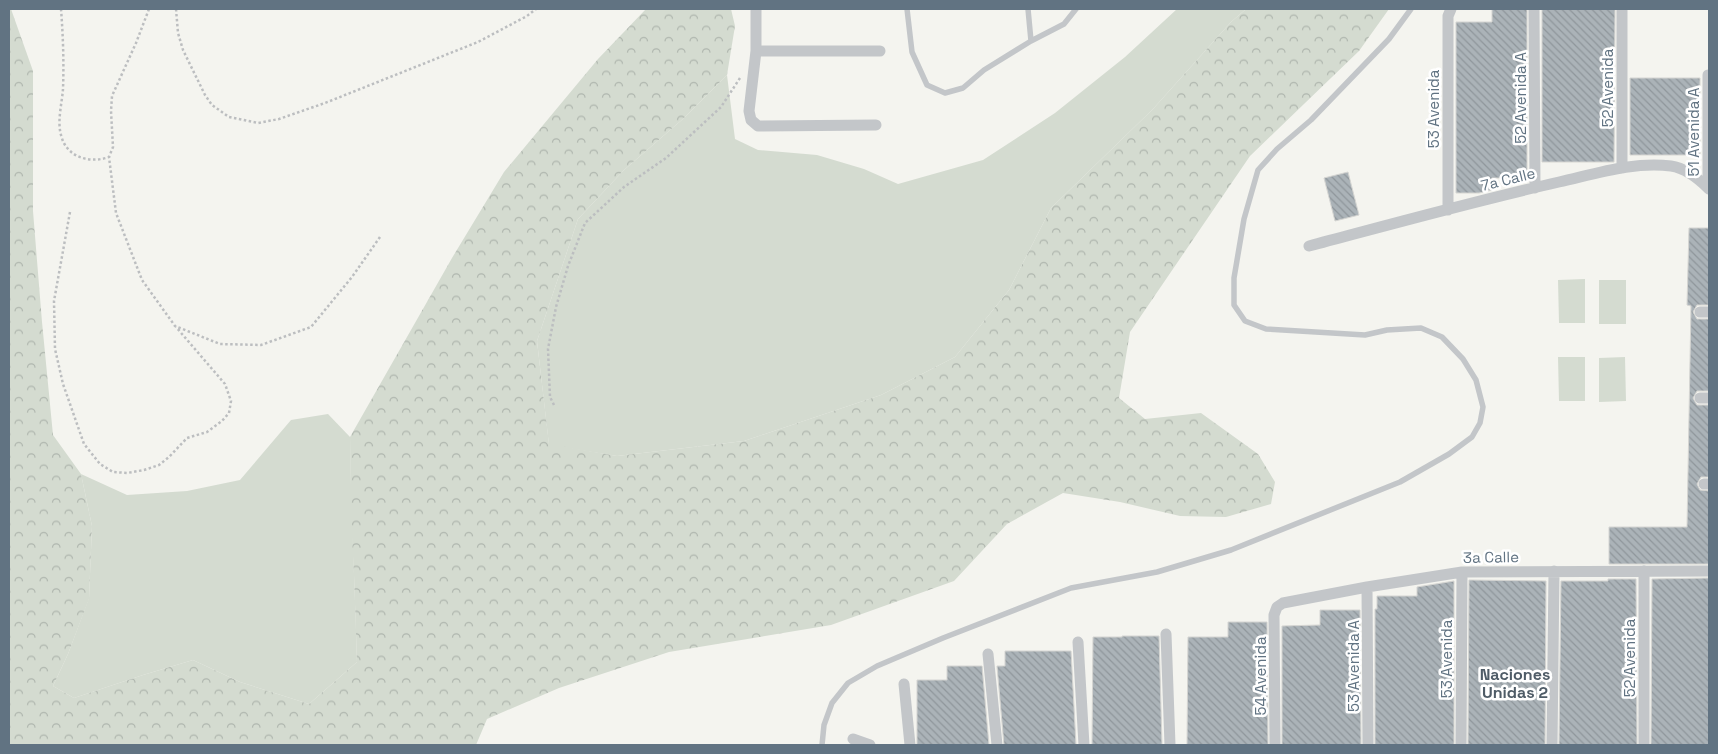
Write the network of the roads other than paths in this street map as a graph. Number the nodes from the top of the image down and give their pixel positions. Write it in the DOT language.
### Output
graph roads {
  1 [pos="756,9"];
  2 [pos="907,9"];
  3 [pos="1028,9"];
  4 [pos="1076,9"];
  5 [pos="1411,9"];
  6 [pos="1451,9"];
  7 [pos="1534,9"];
  8 [pos="1622,9"];
  9 [pos="1031,41"];
  10 [pos="756,51"];
  11 [pos="880,51"];
  12 [pos="1708,76"];
  13 [pos="876,125"];
  14 [pos="1622,168"];
  15 [pos="1535,188"];
  16 [pos="1709,188"];
  17 [pos="1448,210"];
  18 [pos="1309,246"];
  19 [pos="1554,571"];
  20 [pos="1709,571"];
  21 [pos="1462,572"];
  22 [pos="1644,572"];
  23 [pos="1367,587"];
  24 [pos="1277,608"];
  25 [pos="1166,634"];
  26 [pos="1078,642"];
  27 [pos="988,654"];
  28 [pos="904,684"];
  29 [pos="853,739"];
  30 [pos="822,745"];
  31 [pos="870,745"];
  32 [pos="910,745"];
  33 [pos="997,745"];
  34 [pos="1084,745"];
  35 [pos="1170,745"];
  36 [pos="1275,745"];
  37 [pos="1368,745"];
  38 [pos="1461,745"];
  39 [pos="1552,745"];
  40 [pos="1644,745"];
  1 -- 10 [label="street"];
  2 -- 9 [label="lane"];
  3 -- 9 [label="lane"];
  4 -- 9 [label="lane"];
  5 -- 30 [label="lane"];
  6 -- 17 [label="street, 53 Avenida"];
  7 -- 15 [label="street, 52 Avenida A"];
  8 -- 14 [label="street, 52 Avenida"];
  10 -- 11 [label="street"];
  10 -- 13 [label="street"];
  12 -- 16 [label="street, 51 Avenida A"];
  14 -- 15 [label="street, 7a Calle"];
  14 -- 16 [label="street, 7a Calle"];
  15 -- 17 [label="street, 7a Calle"];
  17 -- 18 [label="street, 7a Calle"];
  19 -- 21 [label="street, 3a Calle"];
  19 -- 22 [label="street, 3a Calle"];
  19 -- 39 [label="street"];
  20 -- 22 [label="street, 3a Calle"];
  21 -- 23 [label="street, 3a Calle"];
  21 -- 38 [label="street, 53 Avenida"];
  22 -- 40 [label="street, 52 Avenida"];
  23 -- 24 [label="street, 3a Calle"];
  23 -- 37 [label="street, 53 Avenida A"];
  24 -- 36 [label="street, 54 Avenida"];
  25 -- 35 [label="street"];
  26 -- 34 [label="street"];
  27 -- 33 [label="street"];
  28 -- 32 [label="street"];
  29 -- 31 [label="street"];
}
